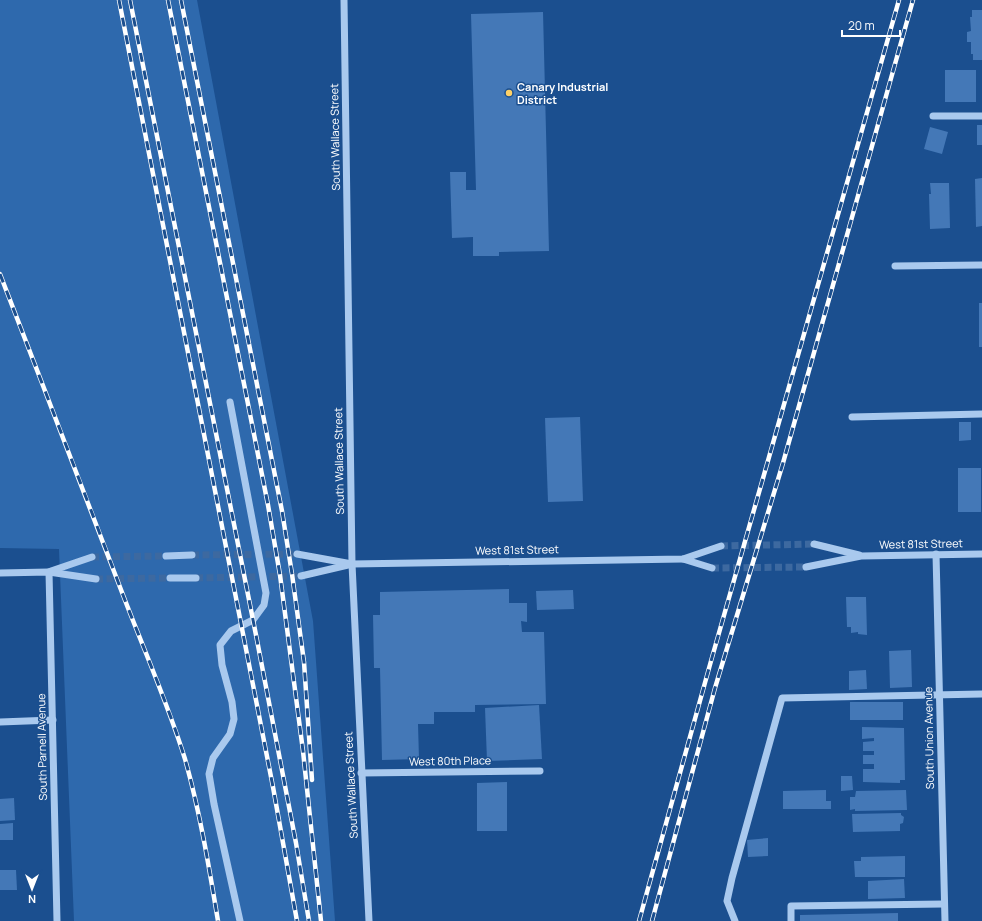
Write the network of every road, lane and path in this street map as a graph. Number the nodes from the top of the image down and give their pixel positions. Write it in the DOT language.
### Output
graph roads {
  1 [pos="344,0"];
  2 [pos="933,116"];
  3 [pos="982,116"];
  4 [pos="982,265"];
  5 [pos="895,266"];
  6 [pos="230,402"];
  7 [pos="982,414"];
  8 [pos="852,417"];
  9 [pos="814,544"];
  10 [pos="721,546"];
  11 [pos="298,554"];
  12 [pos="936,554"];
  13 [pos="982,554"];
  14 [pos="192,555"];
  15 [pos="166,556"];
  16 [pos="861,556"];
  17 [pos="92,557"];
  18 [pos="683,559"];
  19 [pos="352,564"];
  20 [pos="806,567"];
  21 [pos="712,568"];
  22 [pos="49,572"];
  23 [pos="0,573"];
  24 [pos="301,576"];
  25 [pos="170,578"];
  26 [pos="196,578"];
  27 [pos="96,579"];
  28 [pos="939,694"];
  29 [pos="982,694"];
  30 [pos="53,720"];
  31 [pos="0,722"];
  32 [pos="540,771"];
  33 [pos="361,773"];
  34 [pos="944,904"];
  35 [pos="57,921"];
  36 [pos="240,921"];
  37 [pos="369,921"];
  38 [pos="736,921"];
  39 [pos="791,921"];
  40 [pos="945,921"];
  1 -- 19 [label="street, South Wallace Street"];
  2 -- 3 [label="street"];
  4 -- 5 [label="street"];
  6 -- 36 [label="street"];
  7 -- 8 [label="street"];
  9 -- 16 [label="street, West 81st Street"];
  10 -- 18 [label="street, West 81st Street"];
  11 -- 19 [label="street, West 81st Street"];
  12 -- 13 [label="street, West 81st Street"];
  12 -- 16 [label="street, West 81st Street"];
  12 -- 28 [label="street, South Union Avenue"];
  14 -- 15 [label="street"];
  16 -- 20 [label="street, West 81st Street"];
  17 -- 22 [label="street"];
  18 -- 19 [label="street, West 81st Street"];
  18 -- 21 [label="street, West 81st Street"];
  19 -- 24 [label="street, West 81st Street"];
  19 -- 33 [label="street, South Wallace Street"];
  22 -- 23 [label="street"];
  22 -- 27 [label="street"];
  22 -- 30 [label="street, South Parnell Avenue"];
  25 -- 26 [label="street"];
  28 -- 29 [label="street"];
  28 -- 34 [label="street, South Union Avenue"];
  28 -- 38 [label="street"];
  30 -- 31 [label="street"];
  30 -- 35 [label="street, South Parnell Avenue"];
  32 -- 33 [label="street, West 80th Place"];
  33 -- 37 [label="street, South Wallace Street"];
  34 -- 39 [label="street"];
  34 -- 40 [label="street, South Union Avenue"];
}
